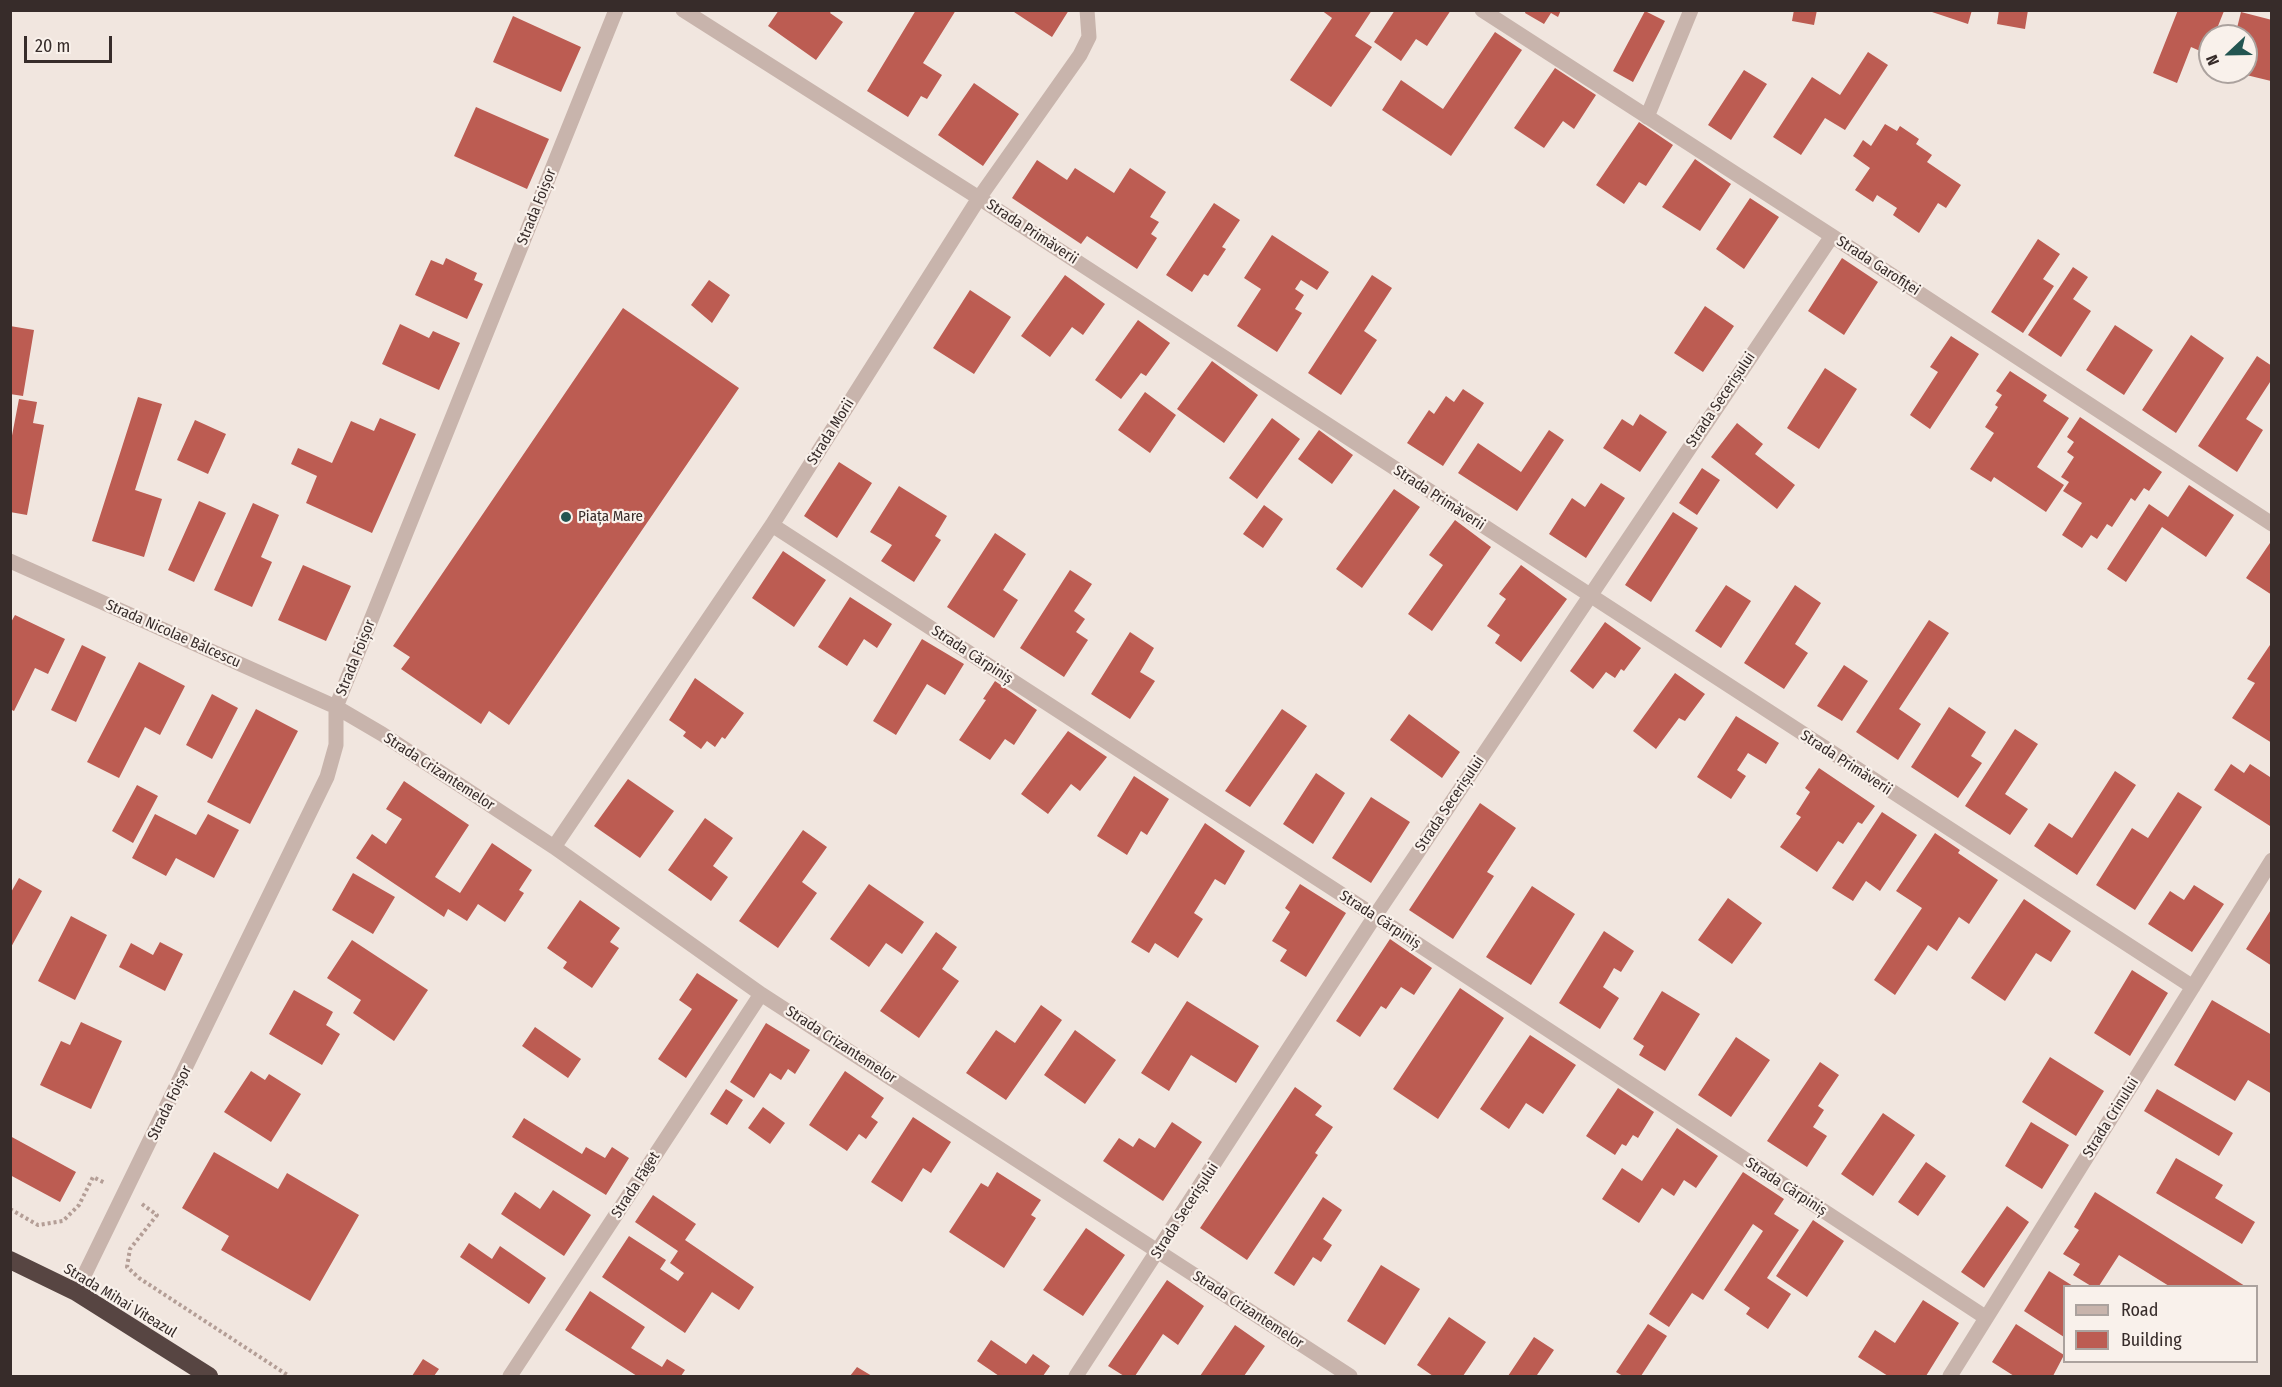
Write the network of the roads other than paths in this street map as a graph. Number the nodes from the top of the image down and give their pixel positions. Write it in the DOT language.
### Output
graph roads {
  1 [pos="616,10"];
  2 [pos="683,10"];
  3 [pos="1087,10"];
  4 [pos="1482,10"];
  5 [pos="1691,10"];
  6 [pos="1647,117"];
  7 [pos="979,198"];
  8 [pos="1832,236"];
  9 [pos="2271,524"];
  10 [pos="772,525"];
  11 [pos="10,561"];
  12 [pos="1590,597"];
  13 [pos="336,707"];
  14 [pos="554,847"];
  15 [pos="2271,860"];
  16 [pos="1375,916"];
  17 [pos="2193,987"];
  18 [pos="761,994"];
  19 [pos="1158,1252"];
  20 [pos="10,1260"];
  21 [pos="76,1292"];
  22 [pos="1985,1317"];
  23 [pos="209,1377"];
  24 [pos="510,1377"];
  25 [pos="1076,1377"];
  26 [pos="1350,1377"];
  27 [pos="1950,1377"];
  1 -- 13 [label="street, Strada Foișor"];
  2 -- 7 [label="street, Strada Primăverii"];
  3 -- 7 [label="street, Strada Morii"];
  4 -- 6 [label="street, Strada Garofiței"];
  5 -- 6 [label="street"];
  6 -- 8 [label="street, Strada Garofiței"];
  7 -- 10 [label="street, Strada Morii"];
  7 -- 12 [label="street, Strada Primăverii"];
  8 -- 9 [label="street, Strada Garofiței"];
  8 -- 12 [label="street, Strada Secerișului"];
  10 -- 14 [label="street, Strada Morii"];
  10 -- 16 [label="street, Strada Cărpiniș"];
  11 -- 13 [label="street, Strada Nicolae Bălcescu"];
  12 -- 16 [label="street, Strada Secerișului"];
  12 -- 17 [label="street, Strada Primăverii"];
  13 -- 14 [label="street, Strada Crizantemelor"];
  13 -- 21 [label="street, Strada Foișor"];
  14 -- 18 [label="street, Strada Crizantemelor"];
  15 -- 17 [label="street, Strada Crinului"];
  16 -- 19 [label="street, Strada Secerișului"];
  16 -- 22 [label="street, Strada Cărpiniș"];
  17 -- 22 [label="street, Strada Crinului"];
  18 -- 19 [label="street, Strada Crizantemelor"];
  18 -- 24 [label="street, Strada Făget"];
  19 -- 25 [label="street, Strada Secerișului"];
  19 -- 26 [label="street, Strada Crizantemelor"];
  20 -- 21 [label="highway, Strada Mihai Viteazul"];
  21 -- 23 [label="highway, Strada Mihai Viteazul"];
  22 -- 27 [label="street, Strada Crinului"];
}
